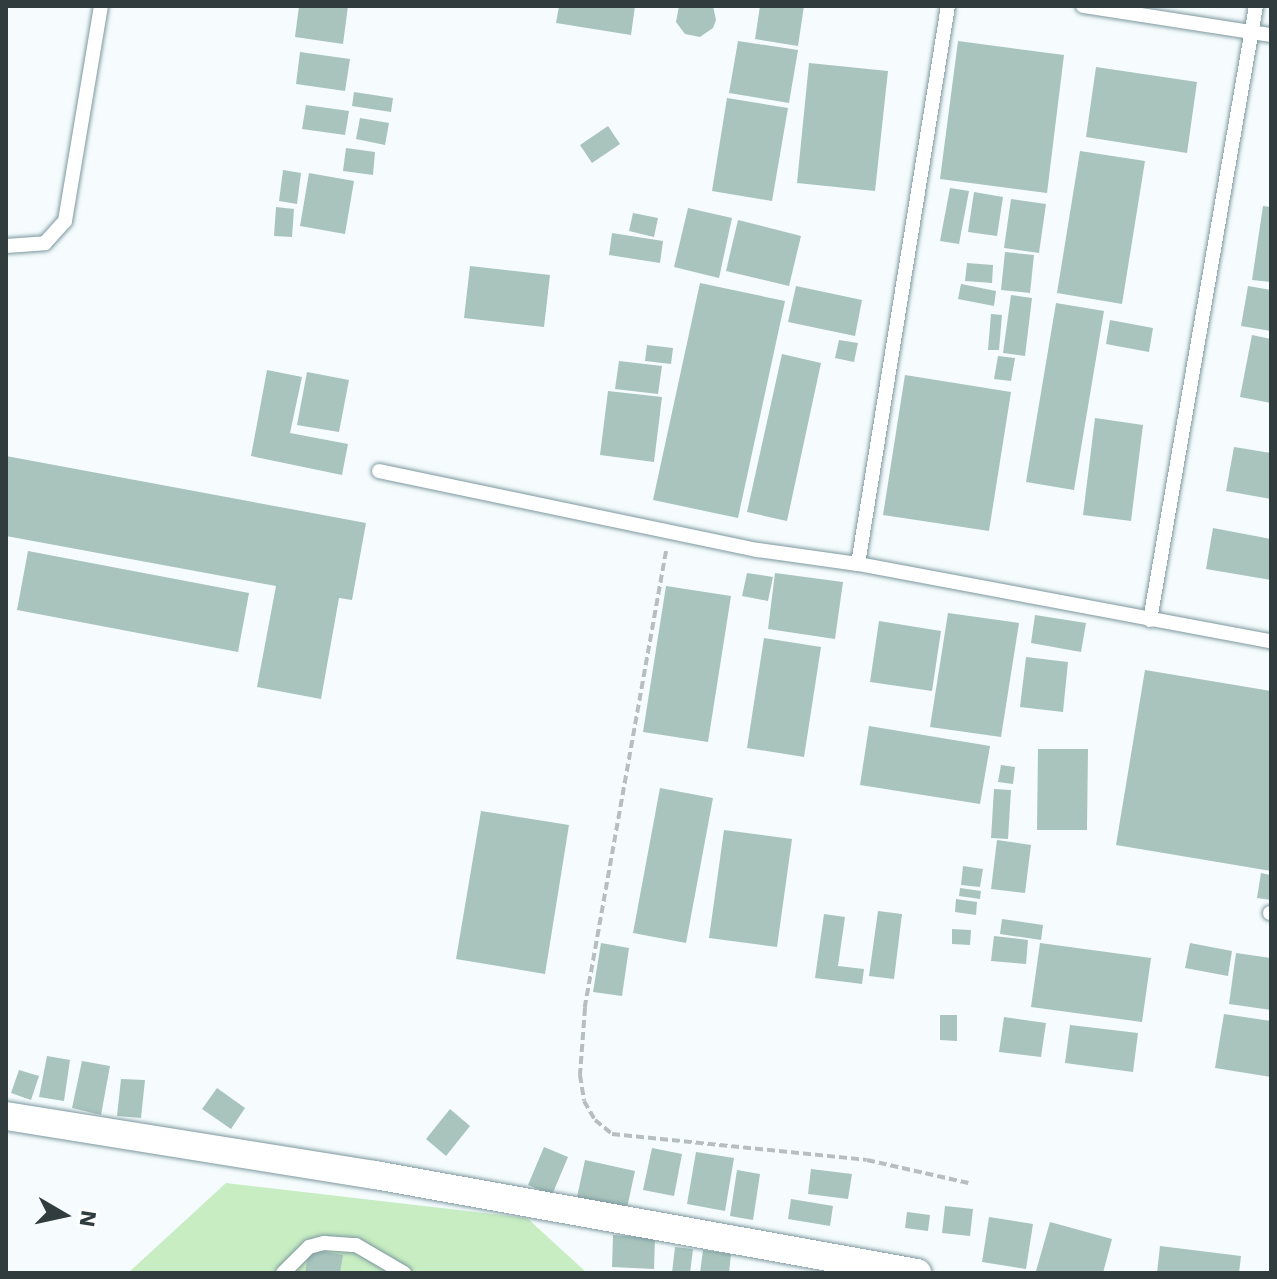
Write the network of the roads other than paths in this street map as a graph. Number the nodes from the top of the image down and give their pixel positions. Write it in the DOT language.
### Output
graph roads {
  1 [pos="101,6"];
  2 [pos="948,6"];
  3 [pos="1083,6"];
  4 [pos="1256,6"];
  5 [pos="1253,32"];
  6 [pos="1271,35"];
  7 [pos="6,246"];
  8 [pos="379,471"];
  9 [pos="858,564"];
  10 [pos="1150,620"];
  11 [pos="1271,641"];
  12 [pos="6,1116"];
  13 [pos="283,1273"];
  14 [pos="404,1273"];
  15 [pos="917,1273"];
  1 -- 7 [label="lane"];
  2 -- 9 [label="lane"];
  3 -- 5 [label="lane"];
  4 -- 5 [label="lane"];
  5 -- 6 [label="lane"];
  5 -- 10 [label="lane"];
  8 -- 9 [label="lane"];
  9 -- 10 [label="lane"];
  10 -- 11 [label="lane"];
  12 -- 15 [label="street"];
  13 -- 14 [label="lane"];
}
